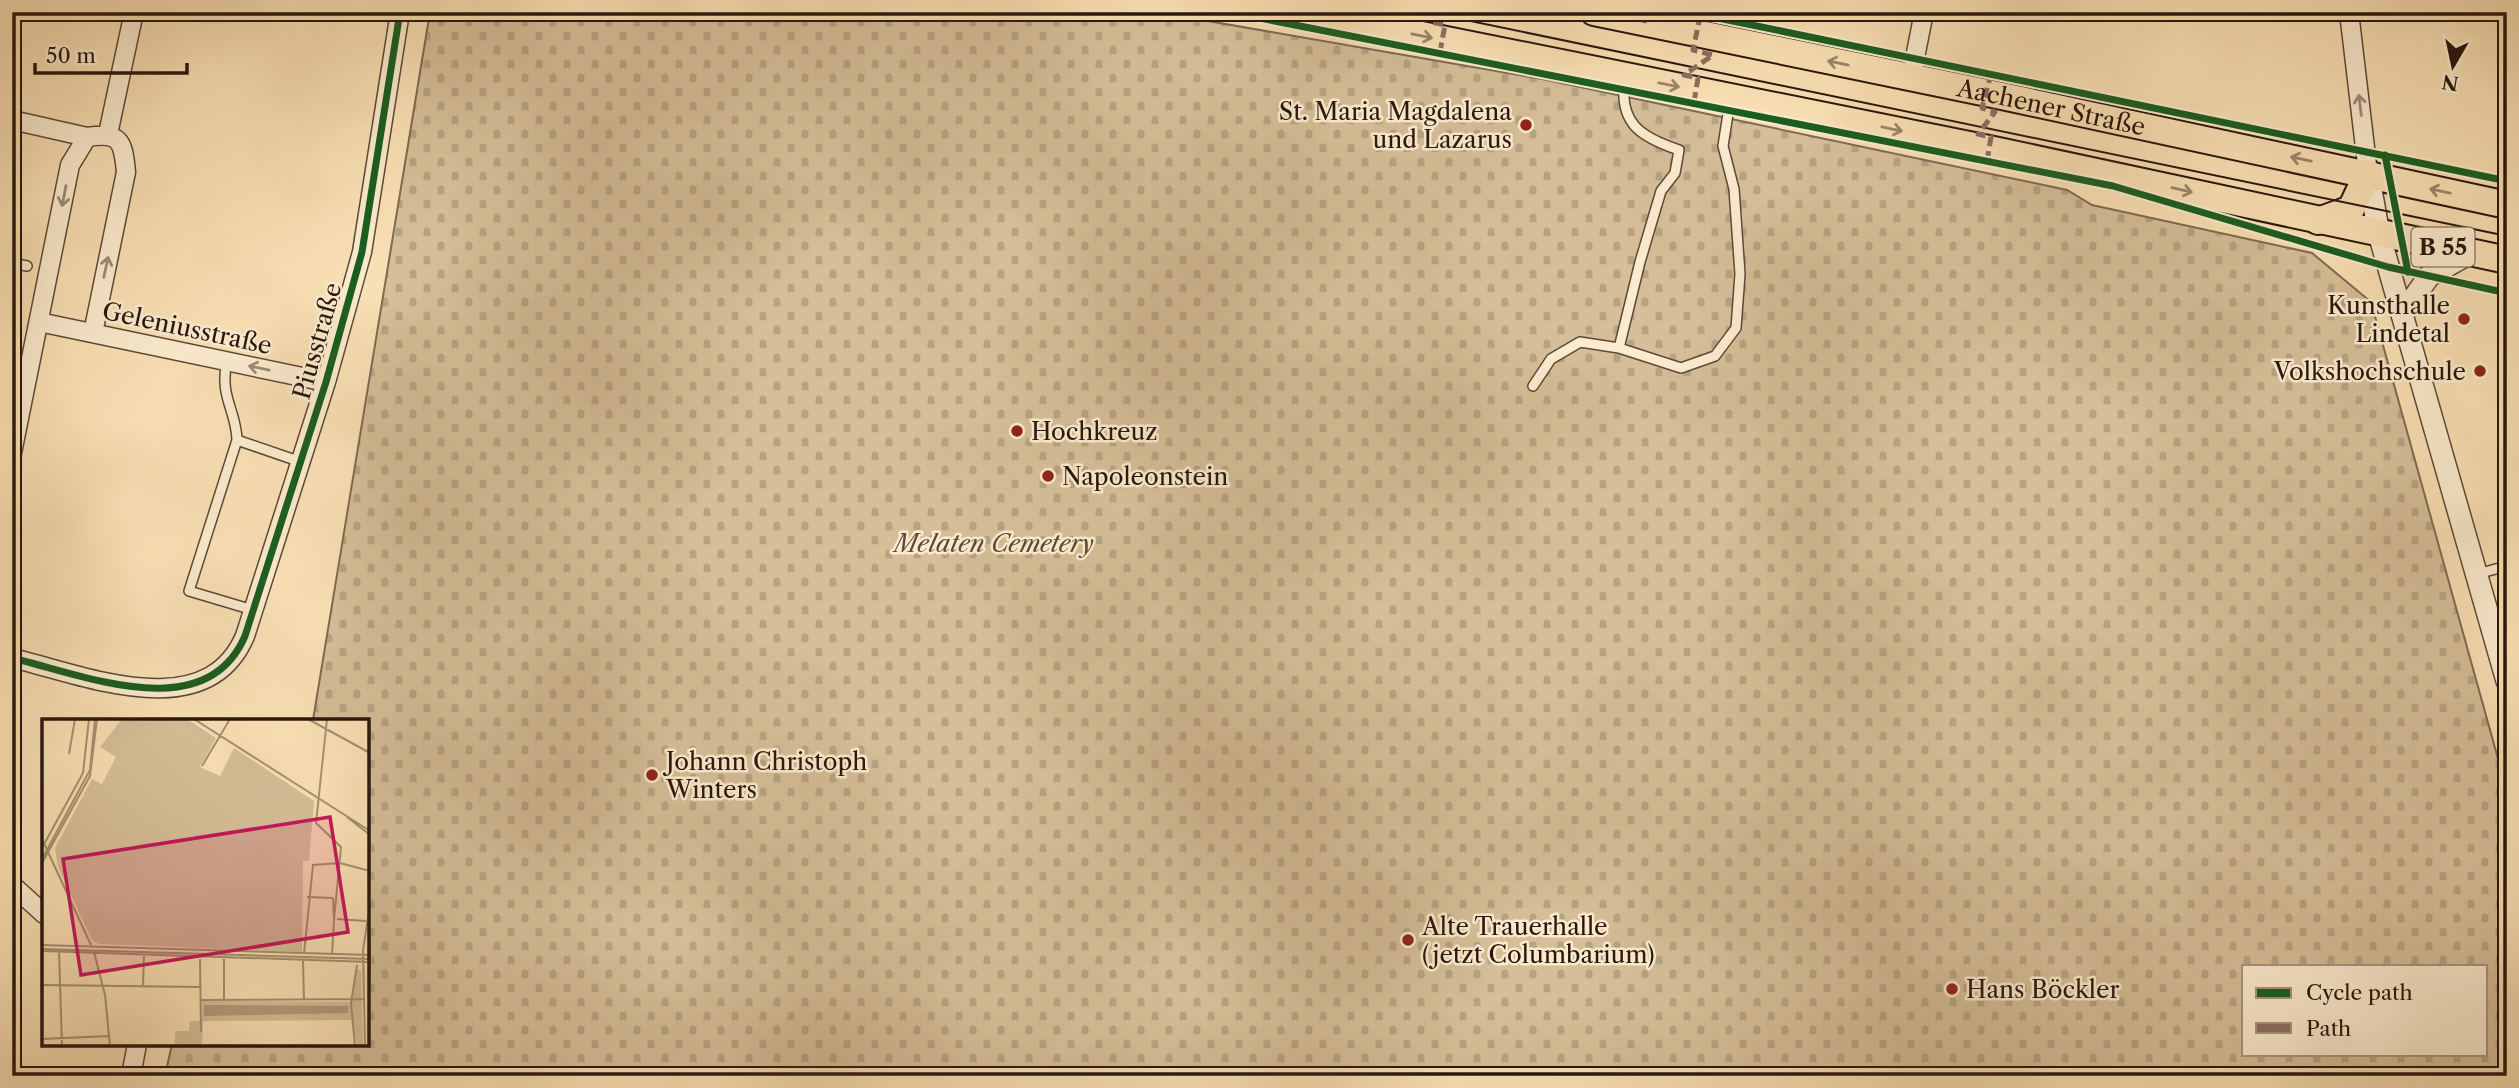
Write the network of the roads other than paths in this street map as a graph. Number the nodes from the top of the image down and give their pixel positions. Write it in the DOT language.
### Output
graph roads {
  1 [pos="134,12"];
  2 [pos="400,12"];
  3 [pos="1307,12"];
  4 [pos="1594,12"];
  5 [pos="1924,12"];
  6 [pos="2349,12"];
  7 [pos="1626,76"];
  8 [pos="1911,78"];
  9 [pos="1731,97"];
  10 [pos="12,120"];
  11 [pos="108,134"];
  12 [pos="87,137"];
  13 [pos="2368,173"];
  14 [pos="2507,205"];
  15 [pos="2318,221"];
  16 [pos="2379,234"];
  17 [pos="2470,253"];
  18 [pos="2507,260"];
  19 [pos="12,263"];
  20 [pos="27,266"];
  21 [pos="2402,315"];
  22 [pos="39,322"];
  23 [pos="93,333"];
  24 [pos="1619,348"];
  25 [pos="227,361"];
  26 [pos="326,382"];
  27 [pos="1533,386"];
  28 [pos="237,440"];
  29 [pos="12,453"];
  30 [pos="301,462"];
  31 [pos="2507,566"];
  32 [pos="2476,574"];
  33 [pos="253,610"];
  34 [pos="12,658"];
  35 [pos="2507,681"];
  36 [pos="12,885"];
  37 [pos="42,912"];
  38 [pos="137,1046"];
  39 [pos="131,1076"];
  1 -- 11 [label="street"];
  2 -- 26 [label="street, Piusstraße"];
  3 -- 7 [label="main road, B 55, one-way"];
  8 -- 4 [label="main road, Aachener Straße / B 55, one-way"];
  5 -- 8 [label="street"];
  13 -- 6 [label="street, one-way"];
  7 -- 9 [label="main road, B 55, one-way"];
  7 -- 24 [label="lane"];
  13 -- 8 [label="main road, Aachener Straße / B 55, one-way"];
  9 -- 15 [label="main road, B 55, one-way"];
  9 -- 24 [label="lane"];
  10 -- 12 [label="street"];
  11 -- 12 [label="street"];
  23 -- 11 [label="street, one-way"];
  12 -- 22 [label="street, one-way"];
  14 -- 13 [label="main road, Aachener Straße / B 55, one-way"];
  13 -- 15 [label="main road"];
  13 -- 16 [label="street"];
  15 -- 16 [label="main road, B 55"];
  16 -- 17 [label="main road, B 55"];
  16 -- 21 [label="street"];
  17 -- 18 [label="main road, B 55"];
  17 -- 21 [label="street"];
  19 -- 20 [label="lane"];
  21 -- 32 [label="street"];
  22 -- 23 [label="street, Geleniusstraße"];
  22 -- 29 [label="street"];
  23 -- 25 [label="street, Geleniusstraße"];
  24 -- 27 [label="lane"];
  26 -- 25 [label="street, Geleniusstraße, one-way"];
  25 -- 28 [label="lane"];
  26 -- 30 [label="street, Piusstraße"];
  28 -- 30 [label="lane"];
  28 -- 33 [label="lane"];
  30 -- 33 [label="street, Piusstraße"];
  31 -- 32 [label="lane"];
  32 -- 35 [label="street"];
  33 -- 34 [label="street, Piusstraße"];
  36 -- 37 [label="street"];
  38 -- 39 [label="street"];
}
